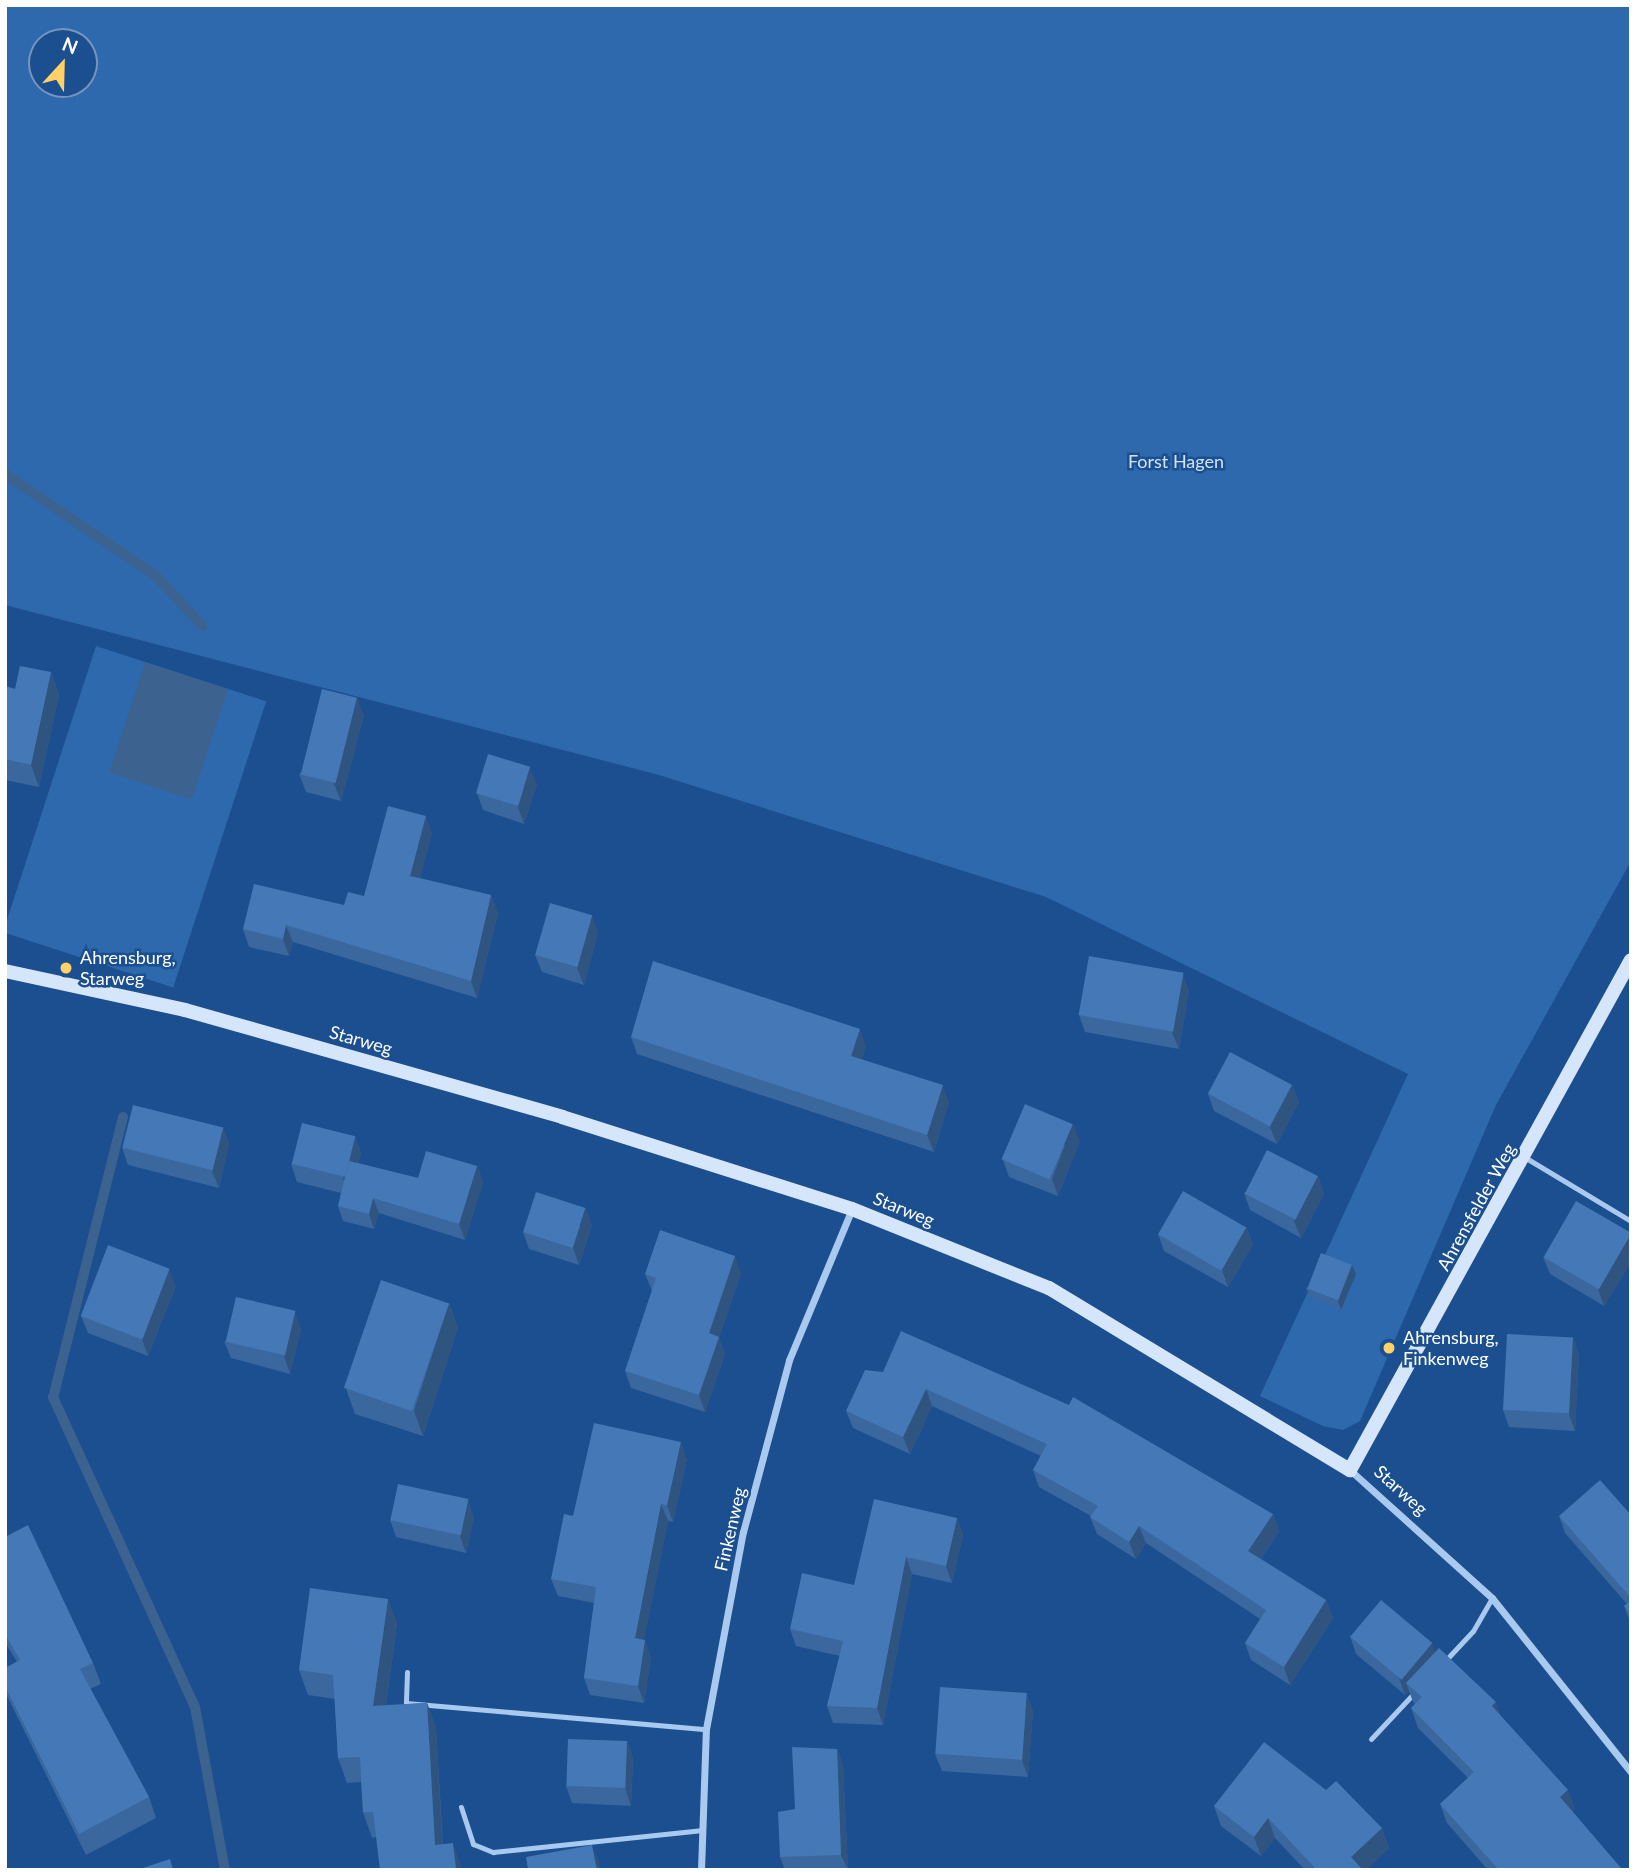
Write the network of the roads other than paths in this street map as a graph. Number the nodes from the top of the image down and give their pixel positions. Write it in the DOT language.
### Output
graph roads {
  1 [pos="1631,960"];
  2 [pos="5,971"];
  3 [pos="1526,1158"];
  4 [pos="852,1209"];
  5 [pos="1631,1222"];
  6 [pos="1350,1470"];
  7 [pos="1492,1598"];
  8 [pos="1436,1671"];
  9 [pos="407,1672"];
  10 [pos="1427,1680"];
  11 [pos="706,1729"];
  12 [pos="1371,1739"];
  13 [pos="1631,1772"];
  14 [pos="461,1808"];
  15 [pos="703,1830"];
  16 [pos="701,1870"];
  1 -- 3 [label="street, Ahrensfelder Weg"];
  2 -- 4 [label="street, Starweg"];
  3 -- 5 [label="lane"];
  3 -- 6 [label="street, Ahrensfelder Weg"];
  4 -- 6 [label="street, Starweg"];
  4 -- 11 [label="street, Finkenweg"];
  6 -- 7 [label="street, Starweg"];
  7 -- 8 [label="lane"];
  7 -- 13 [label="street, Starweg"];
  9 -- 11 [label="lane"];
  10 -- 12 [label="lane"];
  11 -- 15 [label="street, Finkenweg"];
  14 -- 15 [label="lane"];
  15 -- 16 [label="street, Finkenweg"];
}
